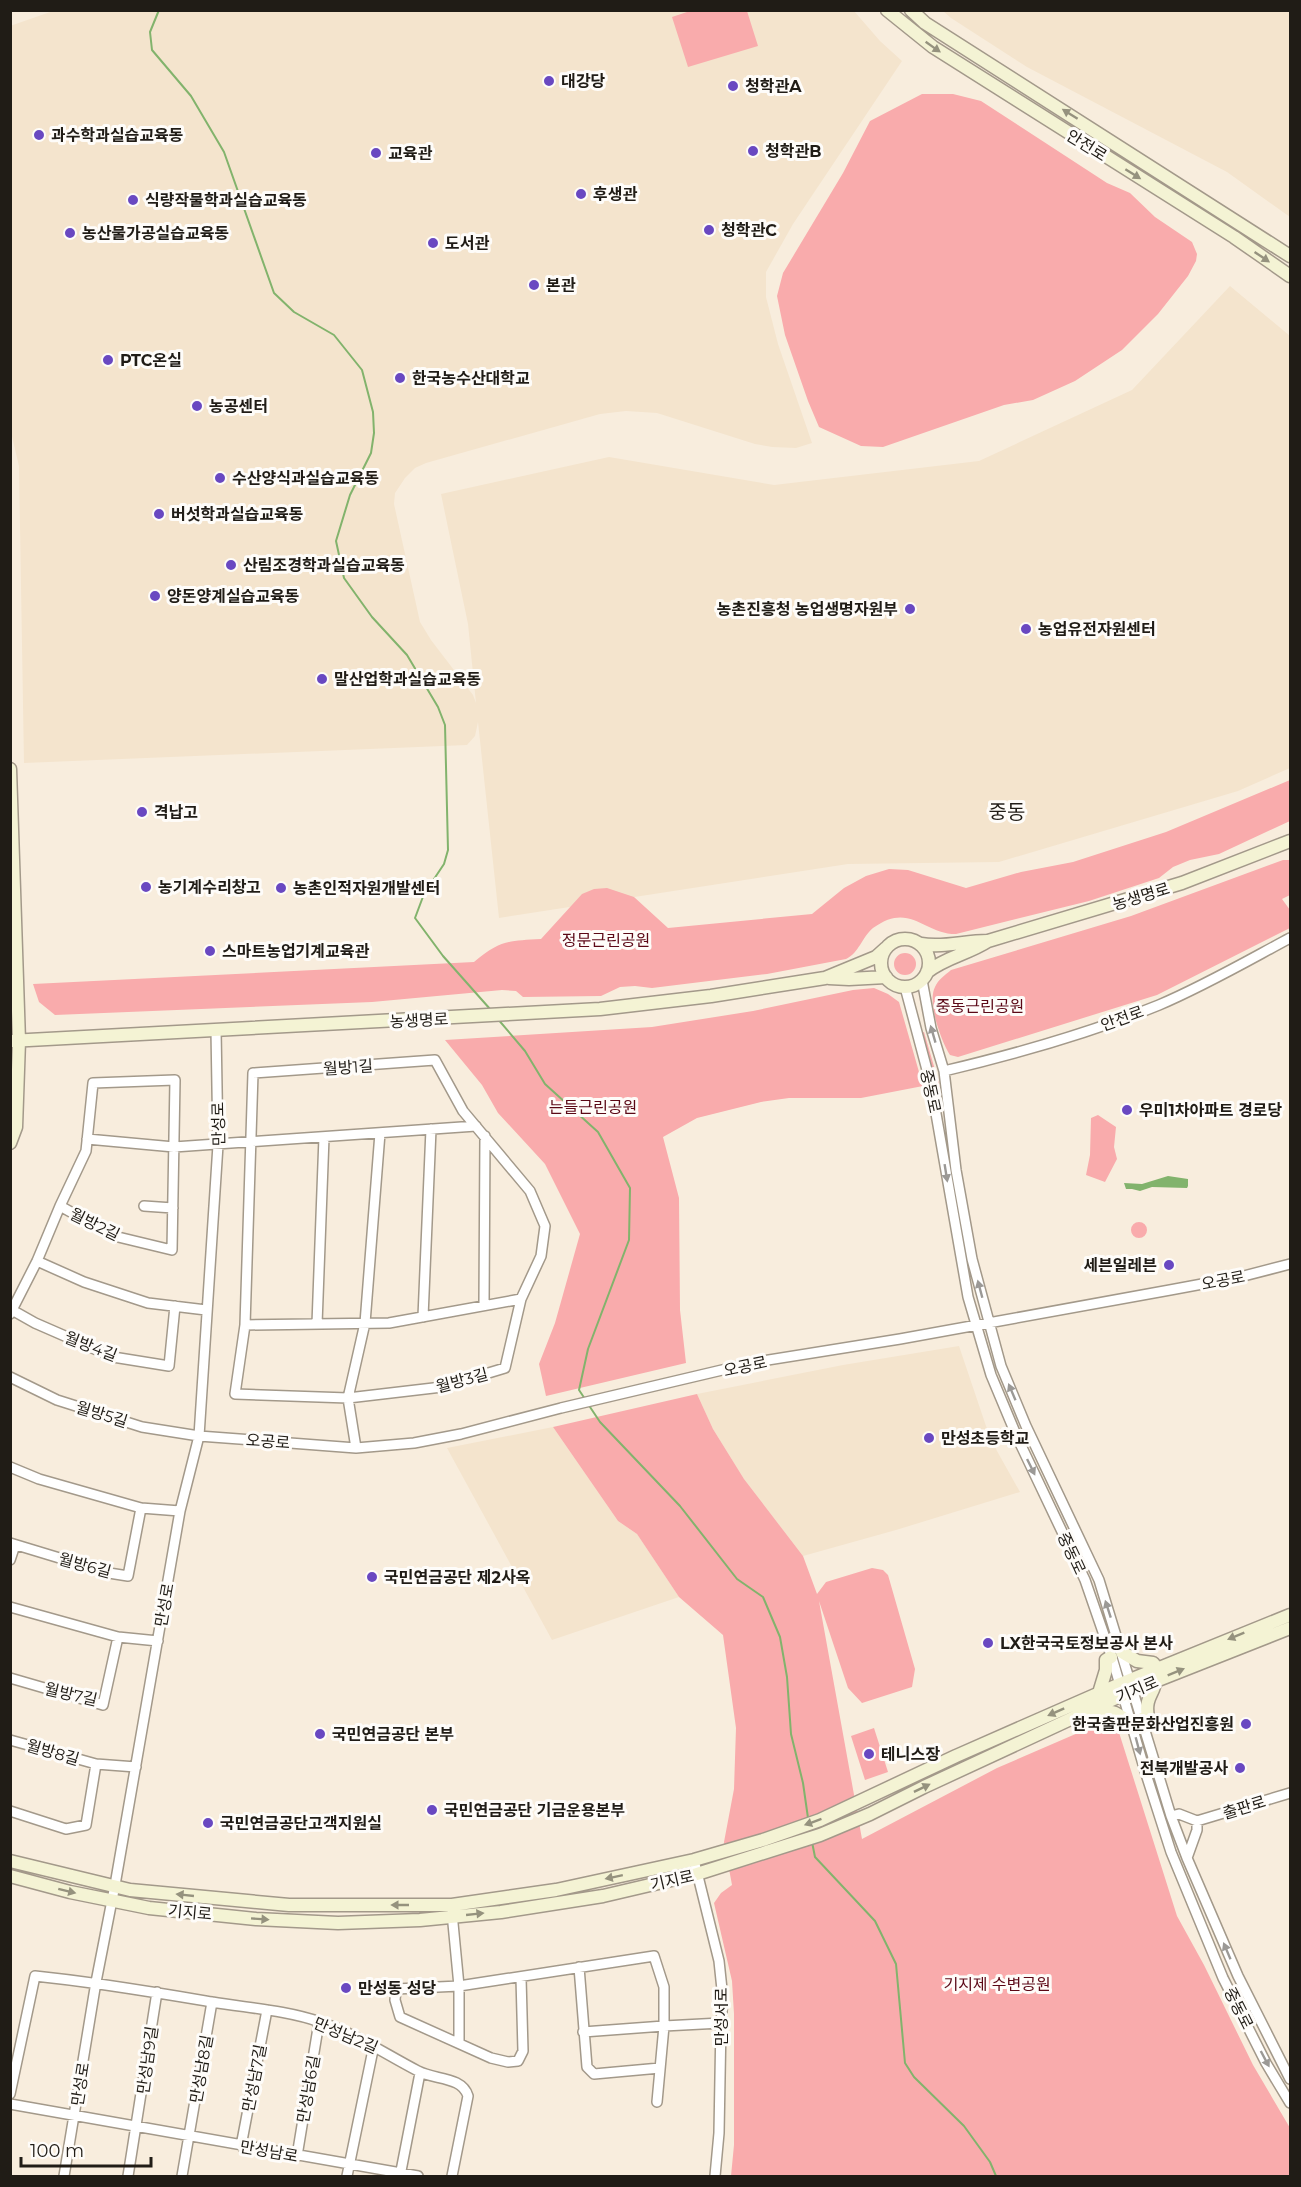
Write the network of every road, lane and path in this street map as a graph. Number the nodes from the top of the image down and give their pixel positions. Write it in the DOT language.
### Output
graph roads {
  1 [pos="887,10"];
  2 [pos="911,10"];
  3 [pos="1290,255"];
  4 [pos="1290,276"];
  5 [pos="10,769"];
  6 [pos="1290,841"];
  7 [pos="1290,938"];
  8 [pos="988,941"];
  9 [pos="921,944"];
  10 [pos="886,948"];
  11 [pos="925,976"];
  12 [pos="886,977"];
  13 [pos="825,978"];
  14 [pos="905,987"];
  15 [pos="216,1030"];
  16 [pos="15,1041"];
  17 [pos="944,1071"];
  18 [pos="476,1126"];
  19 [pos="431,1129"];
  20 [pos="380,1133"];
  21 [pos="485,1136"];
  22 [pos="324,1137"];
  23 [pos="87,1139"];
  24 [pos="10,1143"];
  25 [pos="251,1143"];
  26 [pos="218,1145"];
  27 [pos="174,1147"];
  28 [pos="60,1206"];
  29 [pos="144,1206"];
  30 [pos="173,1208"];
  31 [pos="545,1226"];
  32 [pos="247,1238"];
  33 [pos="37,1261"];
  34 [pos="1290,1264"];
  35 [pos="521,1299"];
  36 [pos="484,1305"];
  37 [pos="175,1306"];
  38 [pos="207,1310"];
  39 [pos="11,1312"];
  40 [pos="423,1317"];
  41 [pos="365,1323"];
  42 [pos="989,1323"];
  43 [pos="317,1324"];
  44 [pos="244,1325"];
  45 [pos="976,1325"];
  46 [pos="10,1377"];
  47 [pos="348,1398"];
  48 [pos="199,1436"];
  49 [pos="356,1448"];
  50 [pos="10,1467"];
  51 [pos="141,1508"];
  52 [pos="180,1511"];
  53 [pos="13,1544"];
  54 [pos="10,1560"];
  55 [pos="10,1607"];
  56 [pos="1290,1616"];
  57 [pos="1290,1628"];
  58 [pos="118,1637"];
  59 [pos="158,1641"];
  60 [pos="1116,1655"];
  61 [pos="1156,1675"];
  62 [pos="10,1678"];
  63 [pos="1126,1687"];
  64 [pos="1099,1693"];
  65 [pos="1093,1708"];
  66 [pos="1137,1722"];
  67 [pos="10,1740"];
  68 [pos="96,1764"];
  69 [pos="135,1767"];
  70 [pos="1290,1793"];
  71 [pos="10,1811"];
  72 [pos="1172,1816"];
  73 [pos="1197,1821"];
  74 [pos="733,1856"];
  75 [pos="1187,1858"];
  76 [pos="694,1860"];
  77 [pos="10,1861"];
  78 [pos="698,1874"];
  79 [pos="10,1876"];
  80 [pos="115,1885"];
  81 [pos="112,1902"];
  82 [pos="452,1911"];
  83 [pos="579,1967"];
  84 [pos="521,1978"];
  85 [pos="96,1982"];
  86 [pos="459,1986"];
  87 [pos="157,1992"];
  88 [pos="212,2002"];
  89 [pos="267,2010"];
  90 [pos="320,2022"];
  91 [pos="721,2023"];
  92 [pos="664,2026"];
  93 [pos="583,2032"];
  94 [pos="459,2042"];
  95 [pos="374,2045"];
  96 [pos="660,2068"];
  97 [pos="420,2073"];
  98 [pos="1290,2079"];
  99 [pos="10,2094"];
  100 [pos="657,2102"];
  101 [pos="1290,2103"];
  102 [pos="10,2104"];
  103 [pos="75,2116"];
  104 [pos="137,2127"];
  105 [pos="189,2137"];
  106 [pos="241,2146"];
  107 [pos="297,2156"];
  108 [pos="349,2166"];
  109 [pos="400,2175"];
  110 [pos="64,2176"];
  111 [pos="128,2176"];
  112 [pos="182,2176"];
  113 [pos="347,2176"];
  114 [pos="418,2176"];
  115 [pos="452,2176"];
  116 [pos="715,2176"];
  1 -- 4 [label="street, 안전로, one-way"];
  3 -- 2 [label="street, 안전로, one-way"];
  5 -- 16 [label="street"];
  6 -- 8 [label="street, 농생명로"];
  7 -- 17 [label="street, 안전로"];
  8 -- 9 [label="street"];
  8 -- 11 [label="street"];
  9 -- 10 [label="street"];
  9 -- 11 [label="street"];
  10 -- 12 [label="street"];
  10 -- 13 [label="street"];
  11 -- 14 [label="street"];
  17 -- 11 [label="street, 중동로, one-way"];
  12 -- 13 [label="street"];
  12 -- 14 [label="street"];
  13 -- 15 [label="street, 농생명로"];
  14 -- 45 [label="street, 중동로, one-way"];
  15 -- 16 [label="street, 농생명로"];
  15 -- 26 [label="street, 만성로"];
  16 -- 24 [label="street"];
  42 -- 17 [label="street, 중동로, one-way"];
  18 -- 19 [label="street"];
  18 -- 21 [label="street, 월방1길"];
  18 -- 25 [label="street, 월방1길"];
  19 -- 20 [label="street"];
  19 -- 40 [label="street"];
  20 -- 22 [label="street"];
  20 -- 41 [label="street"];
  21 -- 31 [label="street, 월방1길"];
  21 -- 36 [label="street"];
  22 -- 25 [label="street"];
  22 -- 43 [label="street"];
  23 -- 27 [label="street"];
  23 -- 27 [label="street, 월방2길"];
  23 -- 28 [label="street, 월방2길"];
  25 -- 26 [label="street"];
  25 -- 32 [label="street, 월방1길"];
  26 -- 27 [label="street"];
  26 -- 38 [label="street, 만성로"];
  27 -- 30 [label="street, 월방2길"];
  28 -- 30 [label="street, 월방2길"];
  28 -- 33 [label="street, 월방4길"];
  29 -- 30 [label="street"];
  31 -- 35 [label="street, 월방3길"];
  32 -- 44 [label="street, 월방3길"];
  33 -- 37 [label="street"];
  33 -- 39 [label="street, 월방4길"];
  34 -- 42 [label="street, 오공로"];
  35 -- 36 [label="street"];
  35 -- 47 [label="street, 월방3길"];
  36 -- 40 [label="street"];
  37 -- 38 [label="street"];
  37 -- 39 [label="street, 월방4길"];
  38 -- 48 [label="street, 만성로"];
  40 -- 41 [label="street"];
  41 -- 43 [label="street"];
  41 -- 47 [label="street"];
  42 -- 45 [label="street, 오공로"];
  60 -- 42 [label="street, 중동로, one-way"];
  43 -- 44 [label="street"];
  44 -- 47 [label="street, 월방3길"];
  45 -- 49 [label="street, 오공로"];
  45 -- 60 [label="street, 중동로, one-way"];
  46 -- 48 [label="street, 월방5길"];
  47 -- 49 [label="street"];
  48 -- 49 [label="street, 오공로"];
  48 -- 52 [label="street, 만성로"];
  50 -- 51 [label="street"];
  51 -- 52 [label="street"];
  51 -- 53 [label="street, 월방6길"];
  52 -- 59 [label="street, 만성로"];
  53 -- 54 [label="street"];
  55 -- 58 [label="street"];
  56 -- 61 [label="street, 기지로, one-way"];
  61 -- 57 [label="street, 기지로, one-way"];
  58 -- 59 [label="street"];
  58 -- 62 [label="street, 월방7길"];
  59 -- 69 [label="street, 만성로"];
  60 -- 61 [label="street"];
  60 -- 63 [label="street, 중동로"];
  60 -- 64 [label="street"];
  61 -- 63 [label="street, 기지로"];
  61 -- 66 [label="street"];
  63 -- 64 [label="street, 기지로"];
  63 -- 65 [label="street, 기지로"];
  63 -- 66 [label="street, 중동로"];
  64 -- 74 [label="street, 기지로, one-way"];
  65 -- 66 [label="street"];
  74 -- 65 [label="street, 기지로, one-way"];
  66 -- 72 [label="street, 중동로"];
  66 -- 101 [label="street, 중동로, one-way"];
  67 -- 68 [label="street, 월방8길"];
  68 -- 69 [label="street, 월방8길"];
  68 -- 71 [label="street, 월방8길"];
  69 -- 80 [label="street, 만성로"];
  70 -- 73 [label="street, 출판로"];
  72 -- 73 [label="street, 출판로"];
  72 -- 75 [label="street, 중동로"];
  73 -- 75 [label="street"];
  74 -- 76 [label="street, 기지로"];
  74 -- 78 [label="street, 기지로"];
  98 -- 75 [label="street, 중동로, one-way"];
  76 -- 78 [label="street, 만성서로"];
  76 -- 82 [label="street, 기지로, one-way"];
  77 -- 80 [label="street, 기지로"];
  82 -- 78 [label="street, 기지로, one-way"];
  78 -- 91 [label="street, 만성서로"];
  79 -- 81 [label="street, 기지로, one-way"];
  80 -- 81 [label="street, 만성로"];
  82 -- 80 [label="street, 기지로, one-way"];
  81 -- 82 [label="street, 기지로, one-way"];
  81 -- 85 [label="street, 만성로"];
  82 -- 86 [label="street"];
  83 -- 84 [label="street"];
  83 -- 92 [label="street"];
  83 -- 93 [label="street"];
  84 -- 86 [label="street"];
  84 -- 94 [label="street"];
  85 -- 87 [label="street, 만성남2길"];
  85 -- 99 [label="street, 만성남2길"];
  85 -- 103 [label="street, 만성로"];
  86 -- 94 [label="street"];
  86 -- 94 [label="street"];
  87 -- 88 [label="street, 만성남2길"];
  87 -- 104 [label="street, 만성남9길"];
  88 -- 89 [label="street, 만성남2길"];
  88 -- 105 [label="street, 만성남8길"];
  89 -- 90 [label="street, 만성남2길"];
  89 -- 106 [label="street, 만성남7길"];
  90 -- 95 [label="street, 만성남2길"];
  90 -- 107 [label="street, 만성남6길"];
  91 -- 92 [label="street"];
  91 -- 116 [label="street, 만성서로"];
  92 -- 93 [label="street"];
  92 -- 96 [label="street"];
  93 -- 96 [label="street"];
  95 -- 97 [label="street, 만성남2길"];
  95 -- 108 [label="street"];
  96 -- 100 [label="street"];
  97 -- 109 [label="street"];
  97 -- 115 [label="street, 만성남2길"];
  102 -- 103 [label="street, 만성남로"];
  103 -- 104 [label="street, 만성남로"];
  103 -- 110 [label="street, 만성로"];
  104 -- 105 [label="street, 만성남로"];
  104 -- 111 [label="street"];
  105 -- 106 [label="street, 만성남로"];
  105 -- 112 [label="street"];
  106 -- 107 [label="street, 만성남로"];
  107 -- 108 [label="street, 만성남로"];
  108 -- 109 [label="street, 만성남로"];
  108 -- 113 [label="street"];
  109 -- 114 [label="street, 만성남로"];
}
